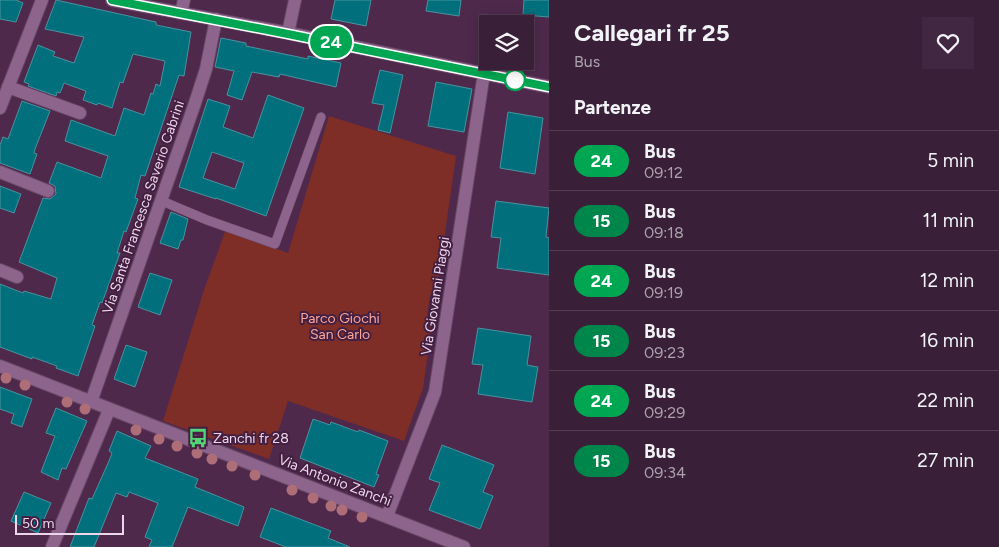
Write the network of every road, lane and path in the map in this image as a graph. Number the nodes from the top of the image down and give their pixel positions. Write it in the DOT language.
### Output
graph roads {
  1 [pos="42,0"];
  2 [pos="112,0"];
  3 [pos="184,0"];
  4 [pos="295,0"];
  5 [pos="181,13"];
  6 [pos="216,19"];
  7 [pos="288,34"];
  8 [pos="484,74"];
  9 [pos="8,87"];
  10 [pos="549,87"];
  11 [pos="0,108"];
  12 [pos="80,113"];
  13 [pos="322,117"];
  14 [pos="0,172"];
  15 [pos="48,191"];
  16 [pos="162,201"];
  17 [pos="0,270"];
  18 [pos="17,277"];
  19 [pos="0,366"];
  20 [pos="91,402"];
  21 [pos="108,410"];
  22 [pos="387,516"];
  23 [pos="52,547"];
  24 [pos="464,547"];
  1 -- 9 [label="street"];
  2 -- 5 [label="street"];
  3 -- 5 [label="street"];
  4 -- 7 [label="street"];
  5 -- 6 [label="street"];
  6 -- 7 [label="street"];
  6 -- 16 [label="street, Via Santa Francesca Saverio Cabrini"];
  7 -- 8 [label="street"];
  8 -- 10 [label="street"];
  8 -- 22 [label="street, Via Giovanni Piaggi"];
  9 -- 11 [label="street"];
  9 -- 12 [label="street"];
  13 -- 16 [label="lane"];
  14 -- 15 [label="street"];
  16 -- 20 [label="street, Via Santa Francesca Saverio Cabrini"];
  17 -- 18 [label="street"];
  19 -- 20 [label="street, Via Antonio Zanchi"];
  20 -- 21 [label="street, Via Antonio Zanchi"];
  21 -- 22 [label="street, Via Antonio Zanchi"];
  21 -- 23 [label="street"];
  22 -- 24 [label="street, Via Antonio Zanchi"];
}
